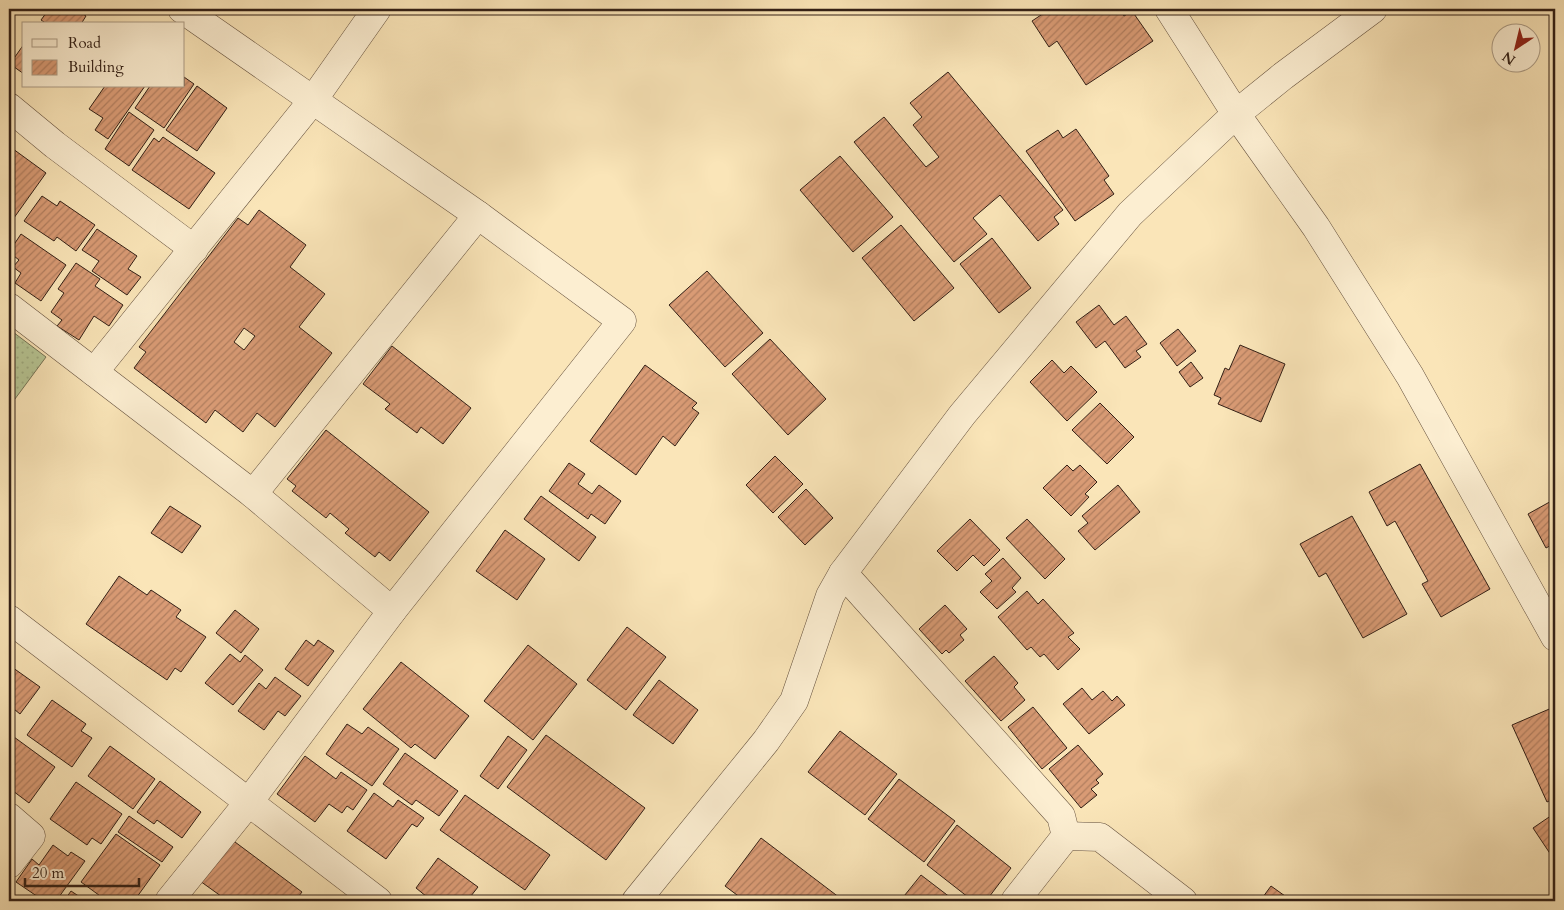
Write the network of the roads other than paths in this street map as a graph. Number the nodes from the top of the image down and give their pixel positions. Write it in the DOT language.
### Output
graph roads {
  1 [pos="182,9"];
  2 [pos="377,9"];
  3 [pos="1169,9"];
  4 [pos="1373,9"];
  5 [pos="313,100"];
  6 [pos="9,107"];
  7 [pos="1236,114"];
  8 [pos="478,215"];
  9 [pos="194,248"];
  10 [pos="9,307"];
  11 [pos="94,372"];
  12 [pos="253,494"];
  13 [pos="843,573"];
  14 [pos="392,611"];
  15 [pos="9,619"];
  16 [pos="1555,636"];
  17 [pos="248,802"];
  18 [pos="9,817"];
  19 [pos="1066,836"];
  20 [pos="9,864"];
  21 [pos="169,901"];
  22 [pos="378,901"];
  23 [pos="636,901"];
  24 [pos="1015,901"];
  25 [pos="1183,901"];
  1 -- 5 [label="street"];
  2 -- 5 [label="street"];
  3 -- 7 [label="street"];
  4 -- 7 [label="street"];
  5 -- 8 [label="street"];
  5 -- 9 [label="street"];
  6 -- 9 [label="street"];
  7 -- 13 [label="street"];
  7 -- 16 [label="street"];
  8 -- 12 [label="street"];
  8 -- 14 [label="street"];
  9 -- 11 [label="street"];
  10 -- 11 [label="street"];
  11 -- 12 [label="street"];
  12 -- 14 [label="street"];
  13 -- 19 [label="street"];
  13 -- 23 [label="street"];
  14 -- 17 [label="street"];
  15 -- 17 [label="street"];
  17 -- 21 [label="street"];
  17 -- 22 [label="street"];
  18 -- 20 [label="street"];
  19 -- 24 [label="street"];
  19 -- 25 [label="street"];
}
